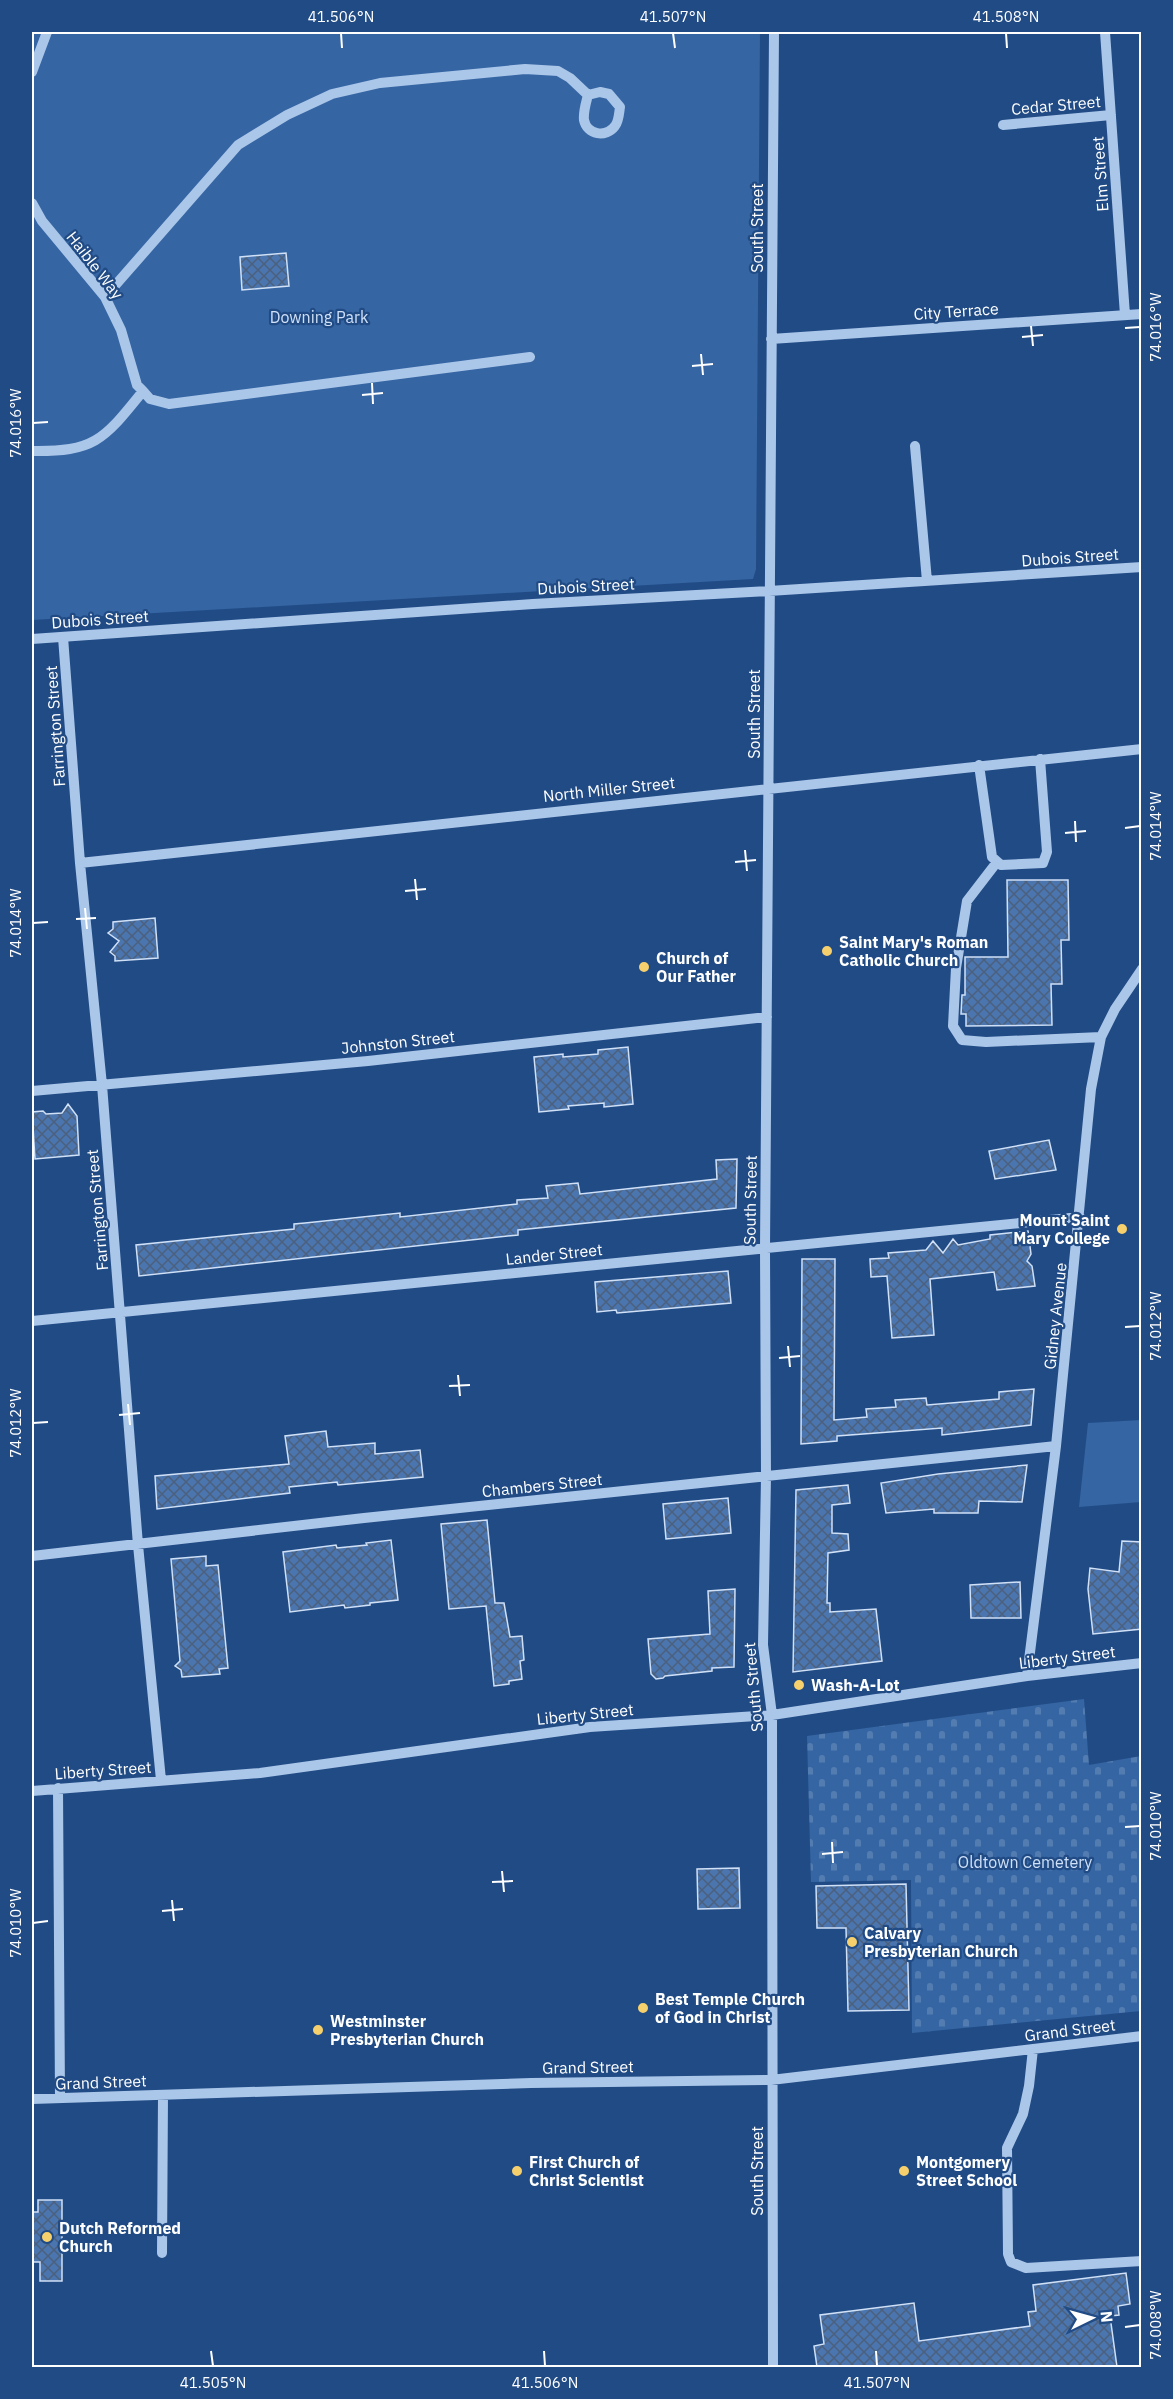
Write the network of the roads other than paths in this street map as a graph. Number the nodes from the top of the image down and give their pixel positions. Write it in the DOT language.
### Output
graph roads {
  1 [pos="47,32"];
  2 [pos="774,32"];
  3 [pos="1105,32"];
  4 [pos="32,72"];
  5 [pos="588,95"];
  6 [pos="1111,115"];
  7 [pos="1003,125"];
  8 [pos="32,203"];
  9 [pos="105,297"];
  10 [pos="1142,314"];
  11 [pos="1125,315"];
  12 [pos="771,339"];
  13 [pos="530,357"];
  14 [pos="142,391"];
  15 [pos="915,446"];
  16 [pos="32,451"];
  17 [pos="1142,567"];
  18 [pos="927,581"];
  19 [pos="769,591"];
  20 [pos="63,637"];
  21 [pos="32,639"];
  22 [pos="1142,748"];
  23 [pos="1040,759"];
  24 [pos="979,765"];
  25 [pos="768,787"];
  26 [pos="80,862"];
  27 [pos="997,862"];
  28 [pos="1142,969"];
  29 [pos="767,1017"];
  30 [pos="1101,1037"];
  31 [pos="102,1085"];
  32 [pos="32,1092"];
  33 [pos="1080,1216"];
  34 [pos="765,1248"];
  35 [pos="120,1314"];
  36 [pos="32,1321"];
  37 [pos="1056,1446"];
  38 [pos="766,1477"];
  39 [pos="138,1545"];
  40 [pos="32,1556"];
  41 [pos="1142,1663"];
  42 [pos="1028,1676"];
  43 [pos="772,1715"];
  44 [pos="161,1780"];
  45 [pos="58,1788"];
  46 [pos="32,1791"];
  47 [pos="1142,2036"];
  48 [pos="1032,2049"];
  49 [pos="771,2080"];
  50 [pos="163,2095"];
  51 [pos="60,2098"];
  52 [pos="32,2099"];
  53 [pos="162,2253"];
  54 [pos="1142,2261"];
  55 [pos="773,2367"];
  1 -- 4 [label="street"];
  2 -- 12 [label="street, South Street"];
  3 -- 6 [label="street, Elm Street"];
  5 -- 9 [label="street"];
  6 -- 7 [label="street, Cedar Street"];
  6 -- 11 [label="street, Elm Street"];
  8 -- 9 [label="street, Haible Way"];
  9 -- 14 [label="street, Haible Way"];
  10 -- 11 [label="street, City Terrace"];
  11 -- 12 [label="street, City Terrace"];
  12 -- 19 [label="street, South Street"];
  13 -- 14 [label="street"];
  14 -- 16 [label="street"];
  15 -- 18 [label="street"];
  17 -- 18 [label="street, Dubois Street"];
  18 -- 19 [label="street, Dubois Street"];
  19 -- 20 [label="street, Dubois Street"];
  19 -- 25 [label="street, South Street"];
  20 -- 21 [label="street, Dubois Street"];
  20 -- 26 [label="street, Farrington Street"];
  22 -- 23 [label="street, North Miller Street"];
  23 -- 24 [label="street, North Miller Street"];
  23 -- 27 [label="street"];
  24 -- 25 [label="street, North Miller Street"];
  24 -- 27 [label="street"];
  25 -- 26 [label="street, North Miller Street"];
  25 -- 29 [label="street, South Street"];
  26 -- 31 [label="street, Farrington Street"];
  27 -- 30 [label="street"];
  28 -- 30 [label="street, Gidney Avenue"];
  29 -- 31 [label="street, Johnston Street"];
  29 -- 34 [label="street, South Street"];
  30 -- 33 [label="street, Gidney Avenue"];
  31 -- 32 [label="street, Johnston Street"];
  31 -- 35 [label="street, Farrington Street"];
  33 -- 34 [label="street, Lander Street"];
  33 -- 37 [label="street, Gidney Avenue"];
  34 -- 35 [label="street, Lander Street"];
  34 -- 38 [label="street, South Street"];
  35 -- 36 [label="street, Lander Street"];
  35 -- 39 [label="street, Farrington Street"];
  37 -- 38 [label="street, Chambers Street"];
  37 -- 42 [label="street, Gidney Avenue"];
  38 -- 39 [label="street, Chambers Street"];
  38 -- 43 [label="street, South Street"];
  39 -- 40 [label="street, Chambers Street"];
  39 -- 44 [label="street, Farrington Street"];
  41 -- 42 [label="street, Liberty Street"];
  42 -- 43 [label="street, Liberty Street"];
  43 -- 44 [label="street, Liberty Street"];
  43 -- 49 [label="street, South Street"];
  44 -- 45 [label="street, Liberty Street"];
  45 -- 46 [label="street, Liberty Street"];
  45 -- 51 [label="street"];
  47 -- 48 [label="street, Grand Street"];
  48 -- 49 [label="street, Grand Street"];
  48 -- 54 [label="street"];
  49 -- 50 [label="street, Grand Street"];
  49 -- 55 [label="street, South Street"];
  50 -- 51 [label="street, Grand Street"];
  50 -- 53 [label="street"];
  51 -- 52 [label="street, Grand Street"];
}
